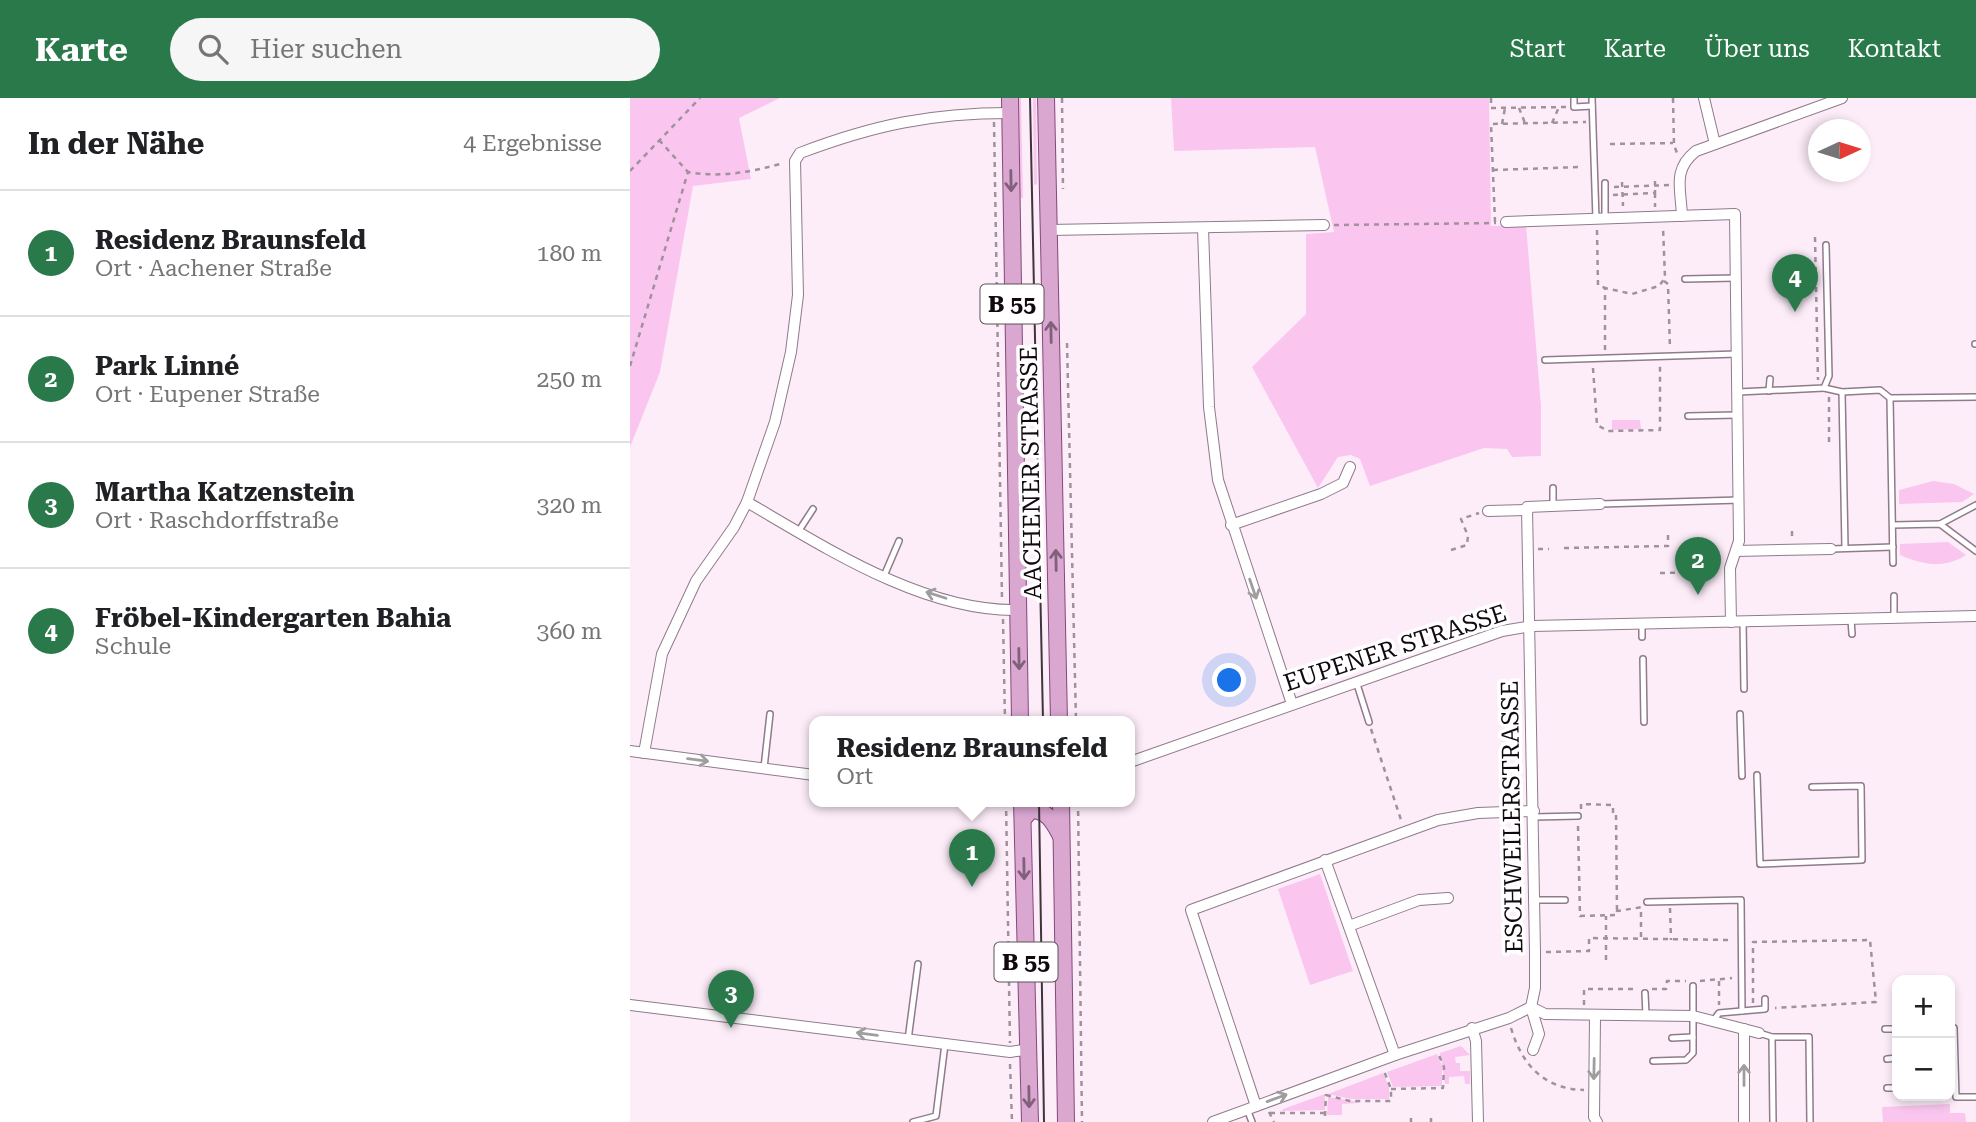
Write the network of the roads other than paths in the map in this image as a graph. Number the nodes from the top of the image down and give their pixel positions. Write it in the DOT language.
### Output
graph roads {
  1 [pos="1046,98"];
  2 [pos="1574,98"];
  3 [pos="1592,98"];
  4 [pos="1704,98"];
  5 [pos="1842,98"];
  6 [pos="1592,106"];
  7 [pos="1004,108"];
  8 [pos="1715,144"];
  9 [pos="1605,185"];
  10 [pos="1582,208"];
  11 [pos="1682,216"];
  12 [pos="1583,219"];
  13 [pos="1601,219"];
  14 [pos="1507,222"];
  15 [pos="1324,225"];
  16 [pos="1203,228"];
  17 [pos="1049,230"];
  18 [pos="1826,245"];
  19 [pos="1736,278"];
  20 [pos="1685,279"];
  21 [pos="1737,354"];
  22 [pos="1545,360"];
  23 [pos="1770,379"];
  24 [pos="1821,389"];
  25 [pos="1769,391"];
  26 [pos="1738,392"];
  27 [pos="1842,392"];
  28 [pos="1976,397"];
  29 [pos="1890,398"];
  30 [pos="1738,415"];
  31 [pos="1688,416"];
  32 [pos="1350,467"];
  33 [pos="1553,488"];
  34 [pos="1740,500"];
  35 [pos="747,502"];
  36 [pos="1600,504"];
  37 [pos="1553,505"];
  38 [pos="1976,505"];
  39 [pos="813,509"];
  40 [pos="1488,510"];
  41 [pos="1528,510"];
  42 [pos="1940,524"];
  43 [pos="1231,525"];
  44 [pos="1893,525"];
  45 [pos="798,532"];
  46 [pos="899,541"];
  47 [pos="1893,547"];
  48 [pos="1845,548"];
  49 [pos="1831,549"];
  50 [pos="1736,551"];
  51 [pos="1976,551"];
  52 [pos="1893,562"];
  53 [pos="884,576"];
  54 [pos="1894,596"];
  55 [pos="1013,605"];
  56 [pos="1976,616"];
  57 [pos="1894,618"];
  58 [pos="1852,619"];
  59 [pos="1743,621"];
  60 [pos="1731,622"];
  61 [pos="1642,624"];
  62 [pos="1532,626"];
  63 [pos="1852,634"];
  64 [pos="1642,637"];
  65 [pos="1643,659"];
  66 [pos="1356,681"];
  67 [pos="1744,689"];
  68 [pos="1292,704"];
  69 [pos="770,714"];
  70 [pos="1740,714"];
  71 [pos="1020,716"];
  72 [pos="1059,716"];
  73 [pos="1369,722"];
  74 [pos="1644,722"];
  75 [pos="630,751"];
  76 [pos="644,753"];
  77 [pos="1135,760"];
  78 [pos="764,768"];
  79 [pos="809,774"];
  80 [pos="1757,775"];
  81 [pos="1742,776"];
  82 [pos="1812,787"];
  83 [pos="1022,807"];
  84 [pos="1061,807"];
  85 [pos="1534,814"];
  86 [pos="1578,816"];
  87 [pos="1023,818"];
  88 [pos="1062,838"];
  89 [pos="1325,860"];
  90 [pos="1448,898"];
  91 [pos="1534,900"];
  92 [pos="1565,900"];
  93 [pos="1647,902"];
  94 [pos="1349,926"];
  95 [pos="918,964"];
  96 [pos="1693,986"];
  97 [pos="1646,993"];
  98 [pos="1765,999"];
  99 [pos="630,1005"];
  100 [pos="1531,1007"];
  101 [pos="1742,1011"];
  102 [pos="1590,1016"];
  103 [pos="1646,1016"];
  104 [pos="1693,1016"];
  105 [pos="1716,1017"];
  106 [pos="1472,1028"];
  107 [pos="1744,1029"];
  108 [pos="1885,1029"];
  109 [pos="1892,1029"];
  110 [pos="1759,1033"];
  111 [pos="1693,1037"];
  112 [pos="1772,1037"];
  113 [pos="1672,1038"];
  114 [pos="908,1040"];
  115 [pos="1028,1042"];
  116 [pos="945,1044"];
  117 [pos="1533,1050"];
  118 [pos="1395,1055"];
  119 [pos="1892,1058"];
  120 [pos="1887,1059"];
  121 [pos="1653,1061"];
  122 [pos="1887,1088"];
  123 [pos="1892,1088"];
  124 [pos="1955,1093"];
  125 [pos="1976,1097"];
  126 [pos="1252,1108"];
  127 [pos="914,1122"];
  128 [pos="1030,1122"];
  129 [pos="1066,1122"];
  130 [pos="1213,1122"];
  131 [pos="1252,1122"];
  132 [pos="1478,1122"];
  133 [pos="1597,1122"];
  134 [pos="1744,1122"];
  135 [pos="1773,1122"];
  136 [pos="1810,1122"];
  1 -- 17 [label="main road, AACHENER STRASSE / B 55"];
  2 -- 6 [label="lane"];
  3 -- 6 [label="lane"];
  4 -- 8 [label="street"];
  5 -- 8 [label="street"];
  6 -- 13 [label="lane"];
  7 -- 35 [label="street"];
  7 -- 55 [label="main road, AACHENER STRASSE / B 55, one-way"];
  8 -- 11 [label="street"];
  9 -- 13 [label="lane"];
  10 -- 12 [label="lane"];
  11 -- 13 [label="street"];
  11 -- 19 [label="street"];
  12 -- 13 [label="street"];
  12 -- 14 [label="street"];
  15 -- 16 [label="street"];
  16 -- 17 [label="street"];
  16 -- 43 [label="street"];
  72 -- 17 [label="main road, AACHENER STRASSE / B 55, one-way"];
  18 -- 24 [label="lane"];
  19 -- 20 [label="lane"];
  19 -- 21 [label="street"];
  21 -- 22 [label="lane"];
  21 -- 26 [label="street"];
  23 -- 25 [label="lane"];
  24 -- 25 [label="lane"];
  24 -- 27 [label="lane"];
  25 -- 26 [label="lane"];
  26 -- 30 [label="street"];
  27 -- 29 [label="lane"];
  27 -- 48 [label="lane"];
  28 -- 29 [label="lane"];
  29 -- 44 [label="lane"];
  30 -- 31 [label="lane"];
  30 -- 34 [label="street"];
  32 -- 43 [label="street"];
  33 -- 37 [label="lane"];
  34 -- 36 [label="lane"];
  34 -- 50 [label="street"];
  35 -- 45 [label="street"];
  35 -- 76 [label="street"];
  36 -- 37 [label="street"];
  37 -- 41 [label="street"];
  38 -- 42 [label="lane"];
  39 -- 45 [label="lane"];
  40 -- 41 [label="street"];
  41 -- 62 [label="street, ESCHWEILERSTRASSE"];
  42 -- 44 [label="lane"];
  42 -- 51 [label="lane"];
  43 -- 68 [label="street, one-way"];
  44 -- 47 [label="lane"];
  45 -- 53 [label="street"];
  46 -- 53 [label="lane"];
  47 -- 48 [label="lane"];
  47 -- 52 [label="lane"];
  48 -- 49 [label="lane"];
  49 -- 50 [label="street"];
  50 -- 60 [label="street"];
  55 -- 53 [label="street, one-way"];
  54 -- 57 [label="lane"];
  55 -- 71 [label="main road, AACHENER STRASSE / B 55, one-way"];
  56 -- 57 [label="street, EUPENER STRASSE"];
  57 -- 58 [label="street, EUPENER STRASSE"];
  58 -- 59 [label="street, EUPENER STRASSE"];
  58 -- 63 [label="lane"];
  59 -- 60 [label="street, EUPENER STRASSE"];
  59 -- 67 [label="lane"];
  60 -- 61 [label="street, EUPENER STRASSE"];
  61 -- 62 [label="street, EUPENER STRASSE"];
  61 -- 64 [label="lane"];
  62 -- 66 [label="street, EUPENER STRASSE"];
  62 -- 85 [label="street, ESCHWEILERSTRASSE"];
  65 -- 74 [label="lane"];
  66 -- 68 [label="street, EUPENER STRASSE"];
  66 -- 73 [label="lane"];
  68 -- 77 [label="street, EUPENER STRASSE"];
  69 -- 78 [label="lane"];
  70 -- 81 [label="lane"];
  75 -- 76 [label="street"];
  76 -- 78 [label="street, one-way"];
  78 -- 79 [label="street"];
  80 -- 82 [label="lane"];
  83 -- 87 [label="main road, B 55"];
  84 -- 88 [label="main road, B 55"];
  85 -- 86 [label="lane"];
  85 -- 89 [label="street"];
  85 -- 91 [label="street, ESCHWEILERSTRASSE"];
  87 -- 88 [label="main road"];
  87 -- 115 [label="main road, B 55, one-way"];
  88 -- 129 [label="main road, B 55"];
  89 -- 94 [label="street"];
  89 -- 126 [label="street"];
  90 -- 94 [label="street"];
  91 -- 92 [label="lane"];
  91 -- 100 [label="street, ESCHWEILERSTRASSE"];
  93 -- 101 [label="lane"];
  94 -- 118 [label="street"];
  95 -- 114 [label="lane"];
  96 -- 104 [label="lane"];
  97 -- 103 [label="lane"];
  98 -- 101 [label="lane"];
  114 -- 99 [label="street, one-way"];
  100 -- 102 [label="street"];
  100 -- 106 [label="street"];
  100 -- 117 [label="street, ESCHWEILERSTRASSE"];
  101 -- 105 [label="lane"];
  102 -- 103 [label="street"];
  102 -- 133 [label="street, one-way"];
  103 -- 104 [label="street"];
  104 -- 105 [label="street"];
  104 -- 111 [label="lane"];
  105 -- 107 [label="street"];
  106 -- 118 [label="street"];
  106 -- 132 [label="street"];
  107 -- 110 [label="street"];
  134 -- 107 [label="street, one-way"];
  108 -- 109 [label="lane"];
  110 -- 112 [label="lane"];
  111 -- 113 [label="lane"];
  111 -- 121 [label="lane"];
  112 -- 135 [label="lane"];
  112 -- 136 [label="lane"];
  114 -- 116 [label="street"];
  115 -- 116 [label="street"];
  115 -- 128 [label="main road, B 55, one-way"];
  116 -- 127 [label="lane"];
  126 -- 118 [label="street, one-way"];
  119 -- 120 [label="lane"];
  122 -- 123 [label="lane"];
  124 -- 125 [label="lane"];
  126 -- 130 [label="street"];
  126 -- 131 [label="lane"];
}
